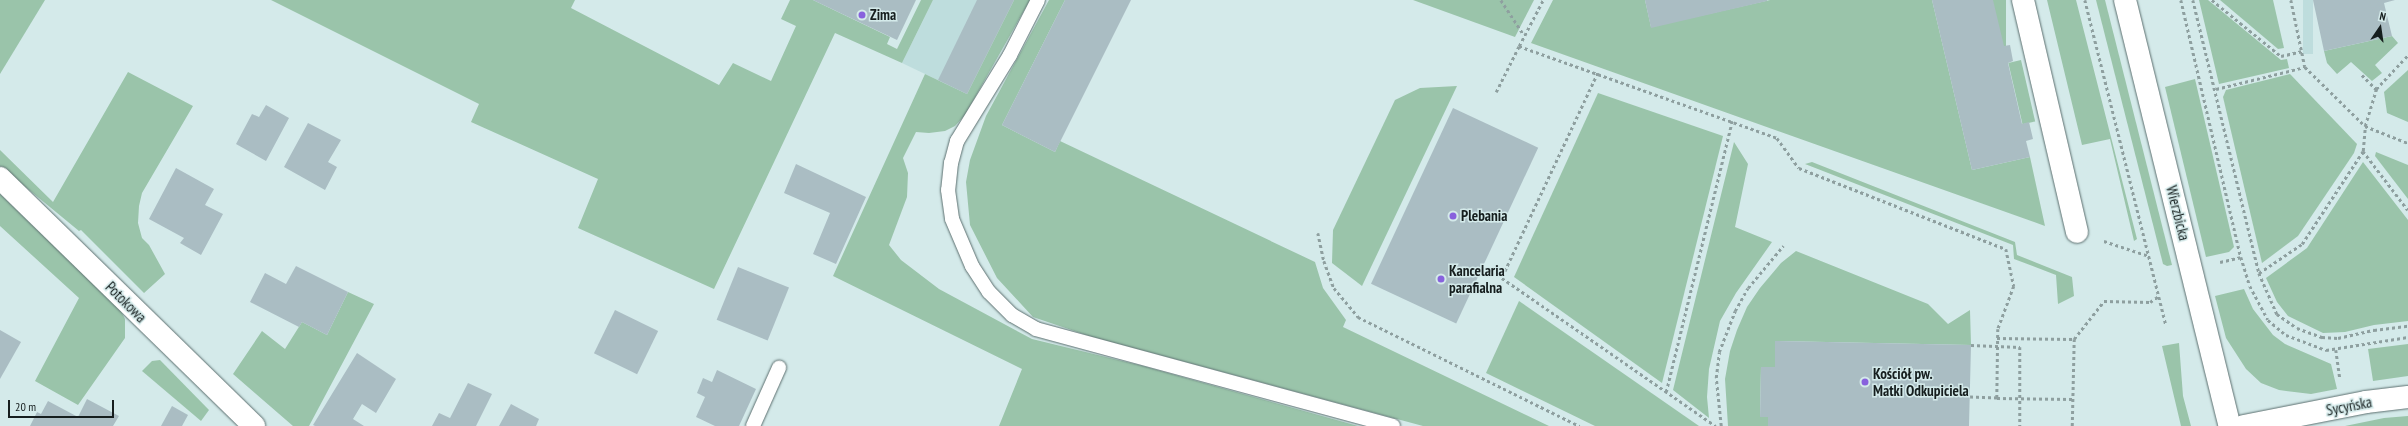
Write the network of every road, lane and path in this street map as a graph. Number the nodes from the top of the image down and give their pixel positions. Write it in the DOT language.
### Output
graph roads {
  1 [pos="1038,0"];
  2 [pos="1501,0"];
  3 [pos="1543,0"];
  4 [pos="2022,0"];
  5 [pos="2085,0"];
  6 [pos="2125,0"];
  7 [pos="2181,0"];
  8 [pos="2193,0"];
  9 [pos="2212,0"];
  10 [pos="2291,0"];
  11 [pos="1524,36"];
  12 [pos="1519,46"];
  13 [pos="2302,51"];
  14 [pos="2408,55"];
  15 [pos="2305,67"];
  16 [pos="1598,73"];
  17 [pos="2362,75"];
  18 [pos="2216,89"];
  19 [pos="2376,89"];
  20 [pos="1496,92"];
  21 [pos="1732,121"];
  22 [pos="2365,126"];
  23 [pos="2408,143"];
  24 [pos="2363,151"];
  25 [pos="0,178"];
  26 [pos="2408,210"];
  27 [pos="2077,232"];
  28 [pos="1318,233"];
  29 [pos="1783,246"];
  30 [pos="2149,256"];
  31 [pos="2259,273"];
  32 [pos="2159,296"];
  33 [pos="2166,325"];
  34 [pos="2408,326"];
  35 [pos="2408,337"];
  36 [pos="1997,338"];
  37 [pos="2074,340"];
  38 [pos="1971,345"];
  39 [pos="1997,347"];
  40 [pos="779,368"];
  41 [pos="1666,392"];
  42 [pos="1970,397"];
  43 [pos="2020,397"];
  44 [pos="2408,397"];
  45 [pos="1997,398"];
  46 [pos="2073,399"];
  47 [pos="254,426"];
  48 [pos="753,426"];
  49 [pos="1393,426"];
  50 [pos="1580,426"];
  51 [pos="1716,426"];
  52 [pos="1721,426"];
  53 [pos="2020,426"];
  54 [pos="2072,426"];
  55 [pos="2230,426"];
  56 [pos="2244,426"];
  1 -- 49 [label="lane"];
  2 -- 11 [label="path"];
  3 -- 11 [label="path"];
  4 -- 27 [label="street"];
  5 -- 30 [label="path"];
  6 -- 55 [label="street, Wierzbicka"];
  7 -- 35 [label="path"];
  8 -- 18 [label="path"];
  9 -- 13 [label="path"];
  10 -- 13 [label="path"];
  11 -- 12 [label="path"];
  12 -- 16 [label="path"];
  12 -- 20 [label="path"];
  13 -- 15 [label="path"];
  14 -- 19 [label="path"];
  15 -- 18 [label="path"];
  15 -- 22 [label="path"];
  16 -- 21 [label="path"];
  16 -- 41 [label="path"];
  17 -- 19 [label="path"];
  18 -- 31 [label="path"];
  19 -- 22 [label="path"];
  21 -- 36 [label="path"];
  21 -- 41 [label="path"];
  22 -- 23 [label="path"];
  22 -- 24 [label="path"];
  24 -- 26 [label="path"];
  24 -- 31 [label="path"];
  25 -- 47 [label="street, Potokowa"];
  27 -- 30 [label="path"];
  28 -- 50 [label="path"];
  29 -- 52 [label="path"];
  30 -- 32 [label="path"];
  31 -- 34 [label="path"];
  32 -- 33 [label="path"];
  32 -- 37 [label="path"];
  36 -- 37 [label="path"];
  36 -- 39 [label="path"];
  37 -- 46 [label="path"];
  38 -- 39 [label="path"];
  39 -- 43 [label="path"];
  39 -- 45 [label="path"];
  40 -- 48 [label="lane"];
  41 -- 51 [label="path"];
  42 -- 45 [label="path"];
  43 -- 45 [label="path"];
  43 -- 46 [label="path"];
  43 -- 53 [label="path"];
  44 -- 56 [label="street, Sycyńska"];
  46 -- 54 [label="path"];
}
